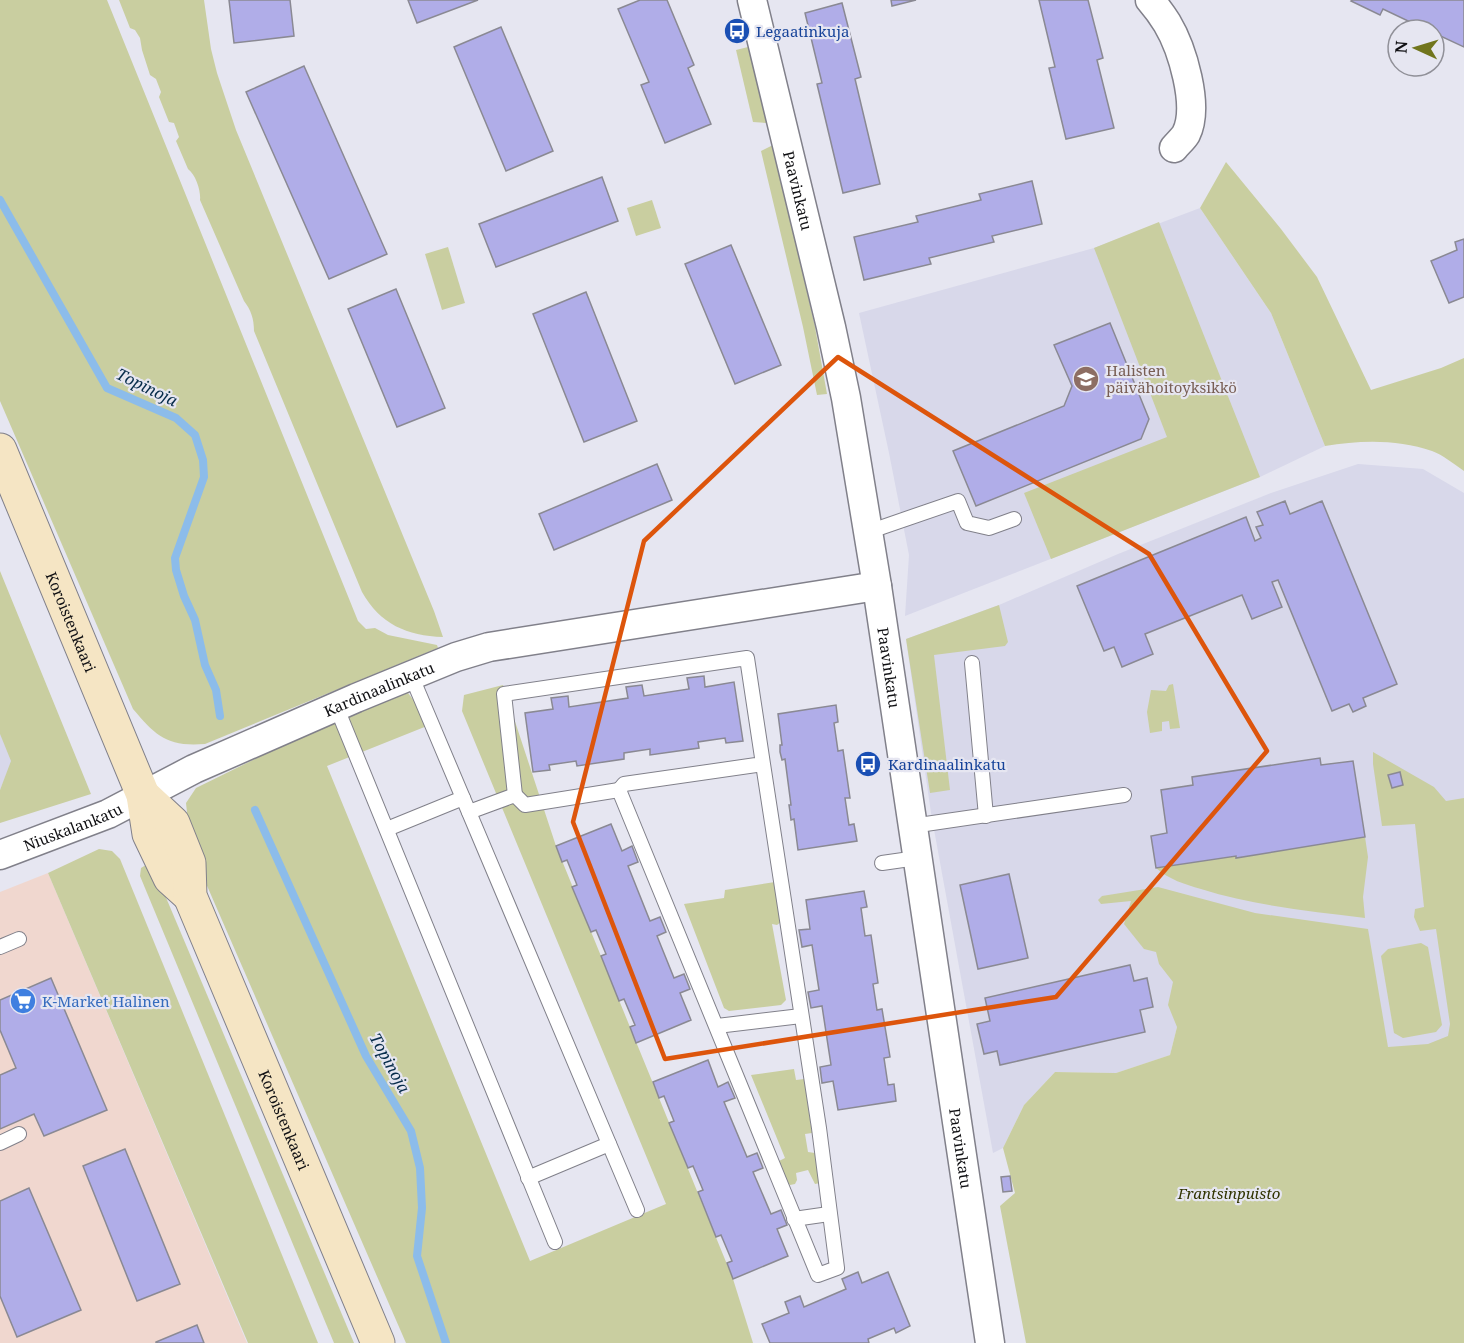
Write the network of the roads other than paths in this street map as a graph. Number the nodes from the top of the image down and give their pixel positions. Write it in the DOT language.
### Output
graph roads {
  1 [pos="752,0"];
  2 [pos="1150,0"];
  3 [pos="1174,148"];
  4 [pos="0,450"];
  5 [pos="1014,519"];
  6 [pos="868,532"];
  7 [pos="877,586"];
  8 [pos="972,663"];
  9 [pos="411,675"];
  10 [pos="336,706"];
  11 [pos="763,764"];
  12 [pos="619,790"];
  13 [pos="143,795"];
  14 [pos="515,795"];
  15 [pos="1124,795"];
  16 [pos="463,798"];
  17 [pos="469,812"];
  18 [pos="986,816"];
  19 [pos="912,826"];
  20 [pos="387,829"];
  21 [pos="0,855"];
  22 [pos="917,858"];
  23 [pos="882,863"];
  24 [pos="19,939"];
  25 [pos="0,947"];
  26 [pos="801,1016"];
  27 [pos="717,1026"];
  28 [pos="20,1134"];
  29 [pos="0,1143"];
  30 [pos="609,1144"];
  31 [pos="528,1178"];
  32 [pos="637,1210"];
  33 [pos="830,1214"];
  34 [pos="794,1219"];
  35 [pos="555,1242"];
  36 [pos="378,1343"];
  37 [pos="990,1343"];
  1 -- 6 [label="street, Paavinkatu"];
  2 -- 3 [label="street"];
  4 -- 13 [label="street, Koroistenkaari"];
  5 -- 6 [label="lane"];
  6 -- 7 [label="street, Paavinkatu"];
  7 -- 9 [label="street, Kardinaalinkatu"];
  7 -- 19 [label="street, Paavinkatu"];
  8 -- 18 [label="lane"];
  9 -- 10 [label="street, Kardinaalinkatu"];
  9 -- 16 [label="lane"];
  10 -- 13 [label="street, Kardinaalinkatu"];
  10 -- 20 [label="lane"];
  11 -- 12 [label="lane"];
  11 -- 14 [label="lane"];
  11 -- 26 [label="lane"];
  12 -- 14 [label="lane"];
  12 -- 27 [label="lane"];
  13 -- 21 [label="street, Niuskalankatu"];
  13 -- 36 [label="street, Koroistenkaari"];
  14 -- 17 [label="lane"];
  15 -- 18 [label="lane"];
  16 -- 17 [label="lane"];
  16 -- 20 [label="lane"];
  17 -- 30 [label="lane"];
  18 -- 19 [label="lane"];
  19 -- 22 [label="street, Paavinkatu"];
  20 -- 31 [label="lane"];
  22 -- 23 [label="lane"];
  22 -- 37 [label="street, Paavinkatu"];
  24 -- 25 [label="lane"];
  26 -- 27 [label="lane"];
  26 -- 33 [label="lane"];
  27 -- 34 [label="lane"];
  28 -- 29 [label="lane"];
  30 -- 31 [label="lane"];
  30 -- 32 [label="lane"];
  31 -- 35 [label="lane"];
  33 -- 34 [label="lane"];
  33 -- 34 [label="lane"];
}
